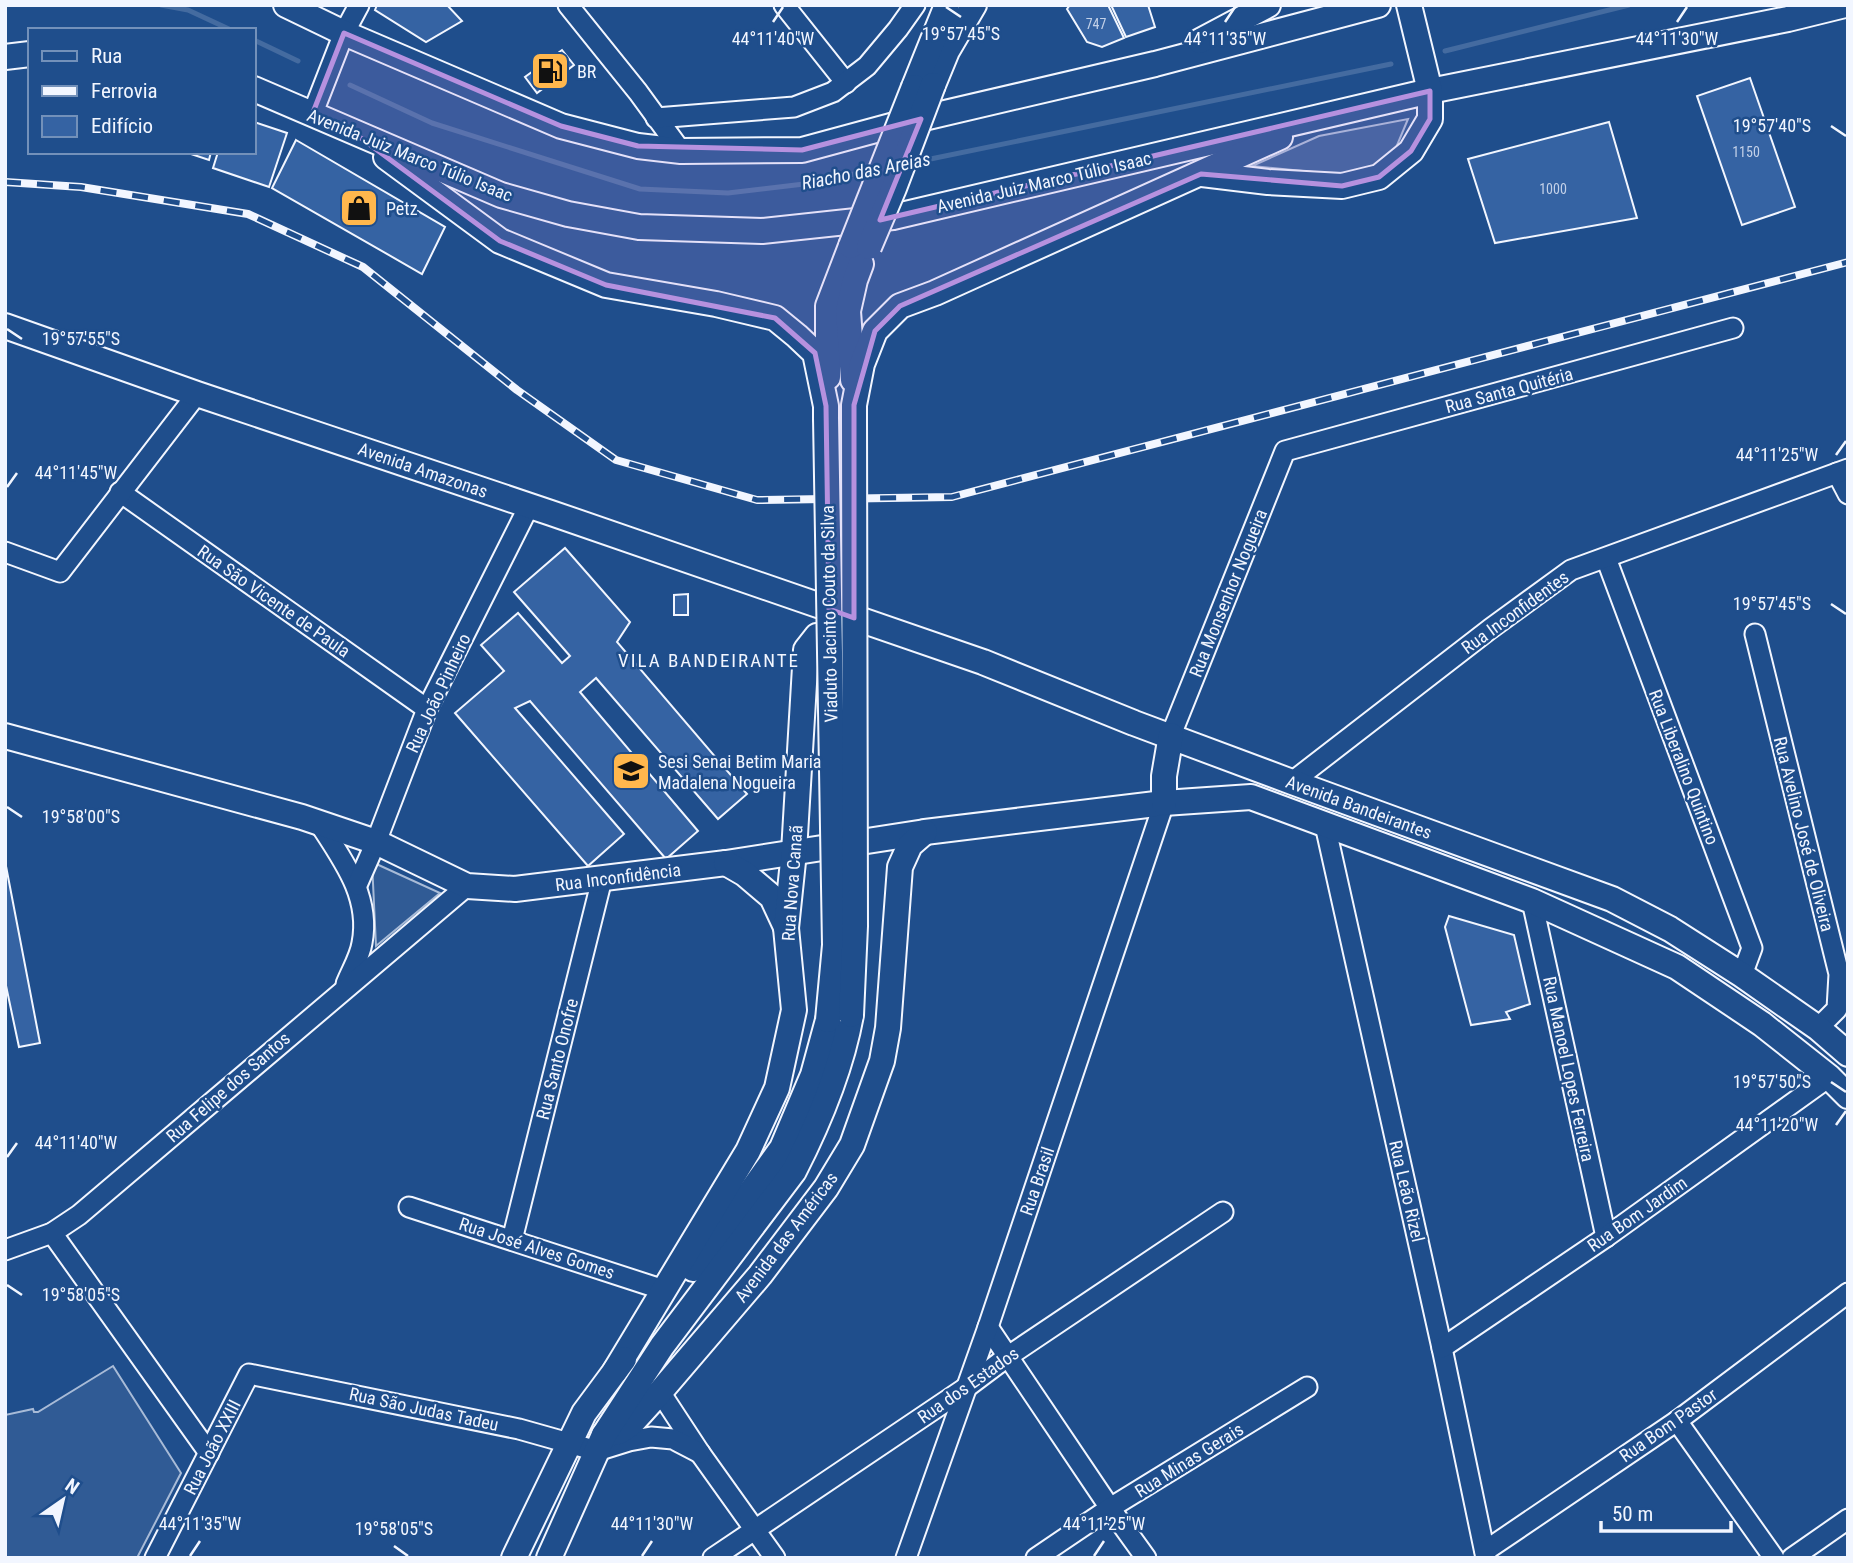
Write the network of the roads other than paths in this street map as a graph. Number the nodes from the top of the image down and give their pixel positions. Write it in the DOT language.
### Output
graph roads {
  1 [pos="286,5"];
  2 [pos="359,5"];
  3 [pos="568,5"];
  4 [pos="784,5"];
  5 [pos="915,5"];
  6 [pos="947,5"];
  7 [pos="974,5"];
  8 [pos="1268,5"];
  9 [pos="1378,5"];
  10 [pos="1845,5"];
  11 [pos="1410,12"];
  12 [pos="344,33"];
  13 [pos="28,54"];
  14 [pos="5,57"];
  15 [pos="1155,64"];
  16 [pos="1428,82"];
  17 [pos="846,83"];
  18 [pos="924,86"];
  19 [pos="256,90"];
  20 [pos="312,115"];
  21 [pos="1329,115"];
  22 [pos="656,118"];
  23 [pos="354,133"];
  24 [pos="681,151"];
  25 [pos="1201,174"];
  26 [pos="860,246"];
  27 [pos="5,326"];
  28 [pos="1733,328"];
  29 [pos="197,394"];
  30 [pos="826,412"];
  31 [pos="854,412"];
  32 [pos="1285,451"];
  33 [pos="1842,471"];
  34 [pos="120,492"];
  35 [pos="1848,494"];
  36 [pos="529,506"];
  37 [pos="5,552"];
  38 [pos="1606,558"];
  39 [pos="841,613"];
  40 [pos="889,630"];
  41 [pos="1755,634"];
  42 [pos="427,709"];
  43 [pos="1171,735"];
  44 [pos="5,736"];
  45 [pos="1292,782"];
  46 [pos="1251,796"];
  47 [pos="1164,803"];
  48 [pos="319,823"];
  49 [pos="1325,824"];
  50 [pos="925,832"];
  51 [pos="376,842"];
  52 [pos="794,852"];
  53 [pos="726,863"];
  54 [pos="602,879"];
  55 [pos="357,885"];
  56 [pos="467,886"];
  57 [pos="1532,901"];
  58 [pos="786,928"];
  59 [pos="1741,975"];
  60 [pos="344,988"];
  61 [pos="839,1018"];
  62 [pos="1818,1028"];
  63 [pos="1848,1054"];
  64 [pos="1838,1078"];
  65 [pos="1848,1096"];
  66 [pos="409,1207"];
  67 [pos="1223,1212"];
  68 [pos="52,1233"];
  69 [pos="1606,1237"];
  70 [pos="512,1240"];
  71 [pos="5,1250"];
  72 [pos="664,1290"];
  73 [pos="1848,1293"];
  74 [pos="988,1327"];
  75 [pos="1442,1348"];
  76 [pos="1007,1357"];
  77 [pos="615,1371"];
  78 [pos="249,1374"];
  79 [pos="967,1387"];
  80 [pos="1307,1387"];
  81 [pos="660,1392"];
  82 [pos="1676,1421"];
  83 [pos="569,1443"];
  84 [pos="601,1443"];
  85 [pos="209,1453"];
  86 [pos="700,1453"];
  87 [pos="1110,1508"];
  88 [pos="1848,1519"];
  89 [pos="755,1530"];
  90 [pos="1485,1555"];
  91 [pos="155,1558"];
  92 [pos="513,1558"];
  93 [pos="549,1558"];
  94 [pos="713,1558"];
  95 [pos="775,1558"];
  96 [pos="906,1558"];
  97 [pos="1036,1558"];
  98 [pos="1146,1558"];
  99 [pos="1773,1558"];
  100 [pos="1792,1558"];
  1 -- 12 [label="main road"];
  2 -- 12 [label="street"];
  3 -- 22 [label="street"];
  4 -- 17 [label="street"];
  5 -- 17 [label="street"];
  6 -- 18 [label="main road"];
  7 -- 18 [label="main road"];
  8 -- 15 [label="main road"];
  9 -- 15 [label="main road"];
  10 -- 16 [label="main road, Avenida Juiz Marco Túlio Isaac"];
  11 -- 16 [label="main road"];
  12 -- 20 [label="street"];
  12 -- 24 [label="main road"];
  13 -- 14 [label="main road"];
  15 -- 24 [label="main road"];
  16 -- 21 [label="main road, Avenida Juiz Marco Túlio Isaac"];
  16 -- 25 [label="main road"];
  17 -- 22 [label="street"];
  18 -- 26 [label="main road, bridge"];
  19 -- 20 [label="main road, Avenida Juiz Marco Túlio Isaac"];
  20 -- 23 [label="main road, Avenida Juiz Marco Túlio Isaac"];
  21 -- 23 [label="main road, Avenida Juiz Marco Túlio Isaac"];
  21 -- 25 [label="main road"];
  22 -- 24 [label="street"];
  23 -- 30 [label="main road"];
  25 -- 31 [label="main road"];
  26 -- 30 [label="main road, Viaduto Jacinto Couto da Silva"];
  26 -- 31 [label="main road, Viaduto Jacinto Couto da Silva"];
  27 -- 29 [label="main road, Avenida Amazonas"];
  28 -- 32 [label="street, Rua Santa Quitéria"];
  29 -- 34 [label="street"];
  29 -- 36 [label="main road, Avenida Amazonas"];
  30 -- 61 [label="main road, Viaduto Jacinto Couto da Silva, bridge"];
  31 -- 61 [label="main road, Viaduto Jacinto Couto da Silva, bridge"];
  32 -- 43 [label="street, Rua Monsenhor Nogueira"];
  33 -- 35 [label="street"];
  33 -- 38 [label="street, Rua Inconfidentes"];
  34 -- 37 [label="street"];
  34 -- 42 [label="street, Rua São Vicente de Paula"];
  36 -- 39 [label="main road, Avenida Amazonas"];
  36 -- 42 [label="street, Rua João Pinheiro"];
  38 -- 45 [label="street, Rua Inconfidentes"];
  38 -- 59 [label="street, Rua Liberalino Quintino"];
  39 -- 40 [label="main road, Avenida Bandeirantes"];
  40 -- 43 [label="main road, Avenida Bandeirantes"];
  40 -- 52 [label="main road, Rua Nova Canaã"];
  41 -- 62 [label="street, Rua Avelino José de Oliveira"];
  42 -- 51 [label="street, Rua João Pinheiro"];
  43 -- 45 [label="main road, Avenida Bandeirantes"];
  43 -- 47 [label="main road"];
  44 -- 48 [label="main road, Rua Inconfidência"];
  45 -- 59 [label="main road, Avenida Bandeirantes"];
  46 -- 47 [label="main road, Rua Inconfidência"];
  46 -- 49 [label="main road, Avenida Bandeirantes"];
  47 -- 50 [label="main road, Rua Inconfidência"];
  47 -- 74 [label="street, Rua Brasil"];
  48 -- 51 [label="main road, Rua Inconfidência"];
  48 -- 55 [label="street, Rua Felipe dos Santos"];
  49 -- 57 [label="main road, Avenida Bandeirantes"];
  49 -- 75 [label="street, Rua Leão Rizel"];
  50 -- 52 [label="main road, Rua Inconfidência"];
  50 -- 81 [label="main road, Avenida das Américas"];
  51 -- 55 [label="street, Rua João Pinheiro"];
  51 -- 56 [label="main road, Rua Inconfidência"];
  52 -- 53 [label="main road, Rua Inconfidência"];
  52 -- 58 [label="main road, Rua Nova Canaã"];
  53 -- 54 [label="main road, Rua Inconfidência"];
  53 -- 58 [label="main road"];
  54 -- 56 [label="main road, Rua Inconfidência"];
  54 -- 70 [label="street, Rua Santo Onofre"];
  55 -- 60 [label="street, Rua Felipe dos Santos"];
  56 -- 60 [label="street, Rua Felipe dos Santos"];
  57 -- 64 [label="main road, Avenida Bandeirantes"];
  57 -- 69 [label="street, Rua Manoel Lopes Ferreira"];
  58 -- 72 [label="main road, Rua Nova Canaã"];
  59 -- 62 [label="main road, Avenida Bandeirantes"];
  60 -- 68 [label="street, Rua Felipe dos Santos"];
  61 -- 77 [label="main road"];
  61 -- 84 [label="main road, Avenida das Américas"];
  62 -- 63 [label="main road, Avenida Bandeirantes"];
  64 -- 65 [label="main road"];
  64 -- 69 [label="street, Rua Bom Jardim"];
  66 -- 70 [label="street, Rua José Alves Gomes"];
  67 -- 76 [label="street, Rua dos Estados"];
  68 -- 71 [label="street, Rua Felipe dos Santos"];
  68 -- 85 [label="street"];
  69 -- 75 [label="street, Rua Bom Jardim"];
  70 -- 72 [label="street, Rua José Alves Gomes"];
  72 -- 77 [label="main road, Rua Nova Canaã"];
  73 -- 82 [label="street, Rua Bom Pastor"];
  74 -- 76 [label="street"];
  74 -- 79 [label="street, Rua Brasil"];
  75 -- 90 [label="street, Rua Leão Rizel"];
  76 -- 79 [label="street, Rua dos Estados"];
  76 -- 87 [label="street"];
  77 -- 83 [label="main road"];
  78 -- 83 [label="street, Rua São Judas Tadeu"];
  78 -- 85 [label="street, Rua João XXIII"];
  79 -- 89 [label="street, Rua dos Estados"];
  79 -- 96 [label="street, Rua Brasil"];
  80 -- 87 [label="street, Rua Minas Gerais"];
  81 -- 84 [label="main road, Avenida das Américas"];
  81 -- 86 [label="street"];
  82 -- 90 [label="street, Rua Bom Pastor"];
  82 -- 99 [label="street"];
  83 -- 84 [label="street, Rua São Judas Tadeu"];
  83 -- 92 [label="main road"];
  84 -- 86 [label="street"];
  84 -- 93 [label="main road, Avenida das Américas"];
  85 -- 91 [label="street, Rua João XXIII"];
  86 -- 89 [label="street"];
  87 -- 97 [label="street, Rua Minas Gerais"];
  87 -- 98 [label="street"];
  88 -- 100 [label="street"];
  89 -- 94 [label="street, Rua dos Estados"];
  89 -- 95 [label="street"];
}
